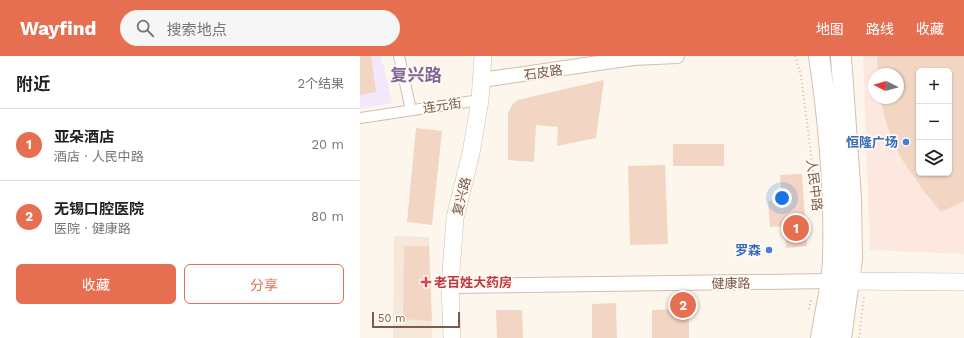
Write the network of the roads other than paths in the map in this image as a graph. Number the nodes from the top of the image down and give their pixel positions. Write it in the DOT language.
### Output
graph roads {
  1 [pos="398,56"];
  2 [pos="483,56"];
  3 [pos="676,56"];
  4 [pos="818,56"];
  5 [pos="841,56"];
  6 [pos="482,80"];
  7 [pos="480,100"];
  8 [pos="411,110"];
  9 [pos="360,118"];
  10 [pos="823,281"];
  11 [pos="849,282"];
  12 [pos="964,282"];
  13 [pos="450,286"];
  14 [pos="452,338"];
  15 [pos="821,338"];
  16 [pos="840,338"];
  1 -- 8 [label="street, 连元街"];
  2 -- 6 [label="street, 复兴路"];
  3 -- 6 [label="street, 石皮路"];
  4 -- 10 [label="main road, 人民中路"];
  5 -- 11 [label="main road"];
  6 -- 7 [label="street, 复兴路"];
  7 -- 8 [label="street, 连元街"];
  7 -- 13 [label="street, 复兴路"];
  8 -- 9 [label="street"];
  10 -- 11 [label="street, 健康路"];
  10 -- 13 [label="street, 健康路"];
  10 -- 15 [label="main road, 人民中路"];
  11 -- 12 [label="street, 健康路"];
  11 -- 16 [label="main road"];
  13 -- 14 [label="street, 复兴路"];
}
